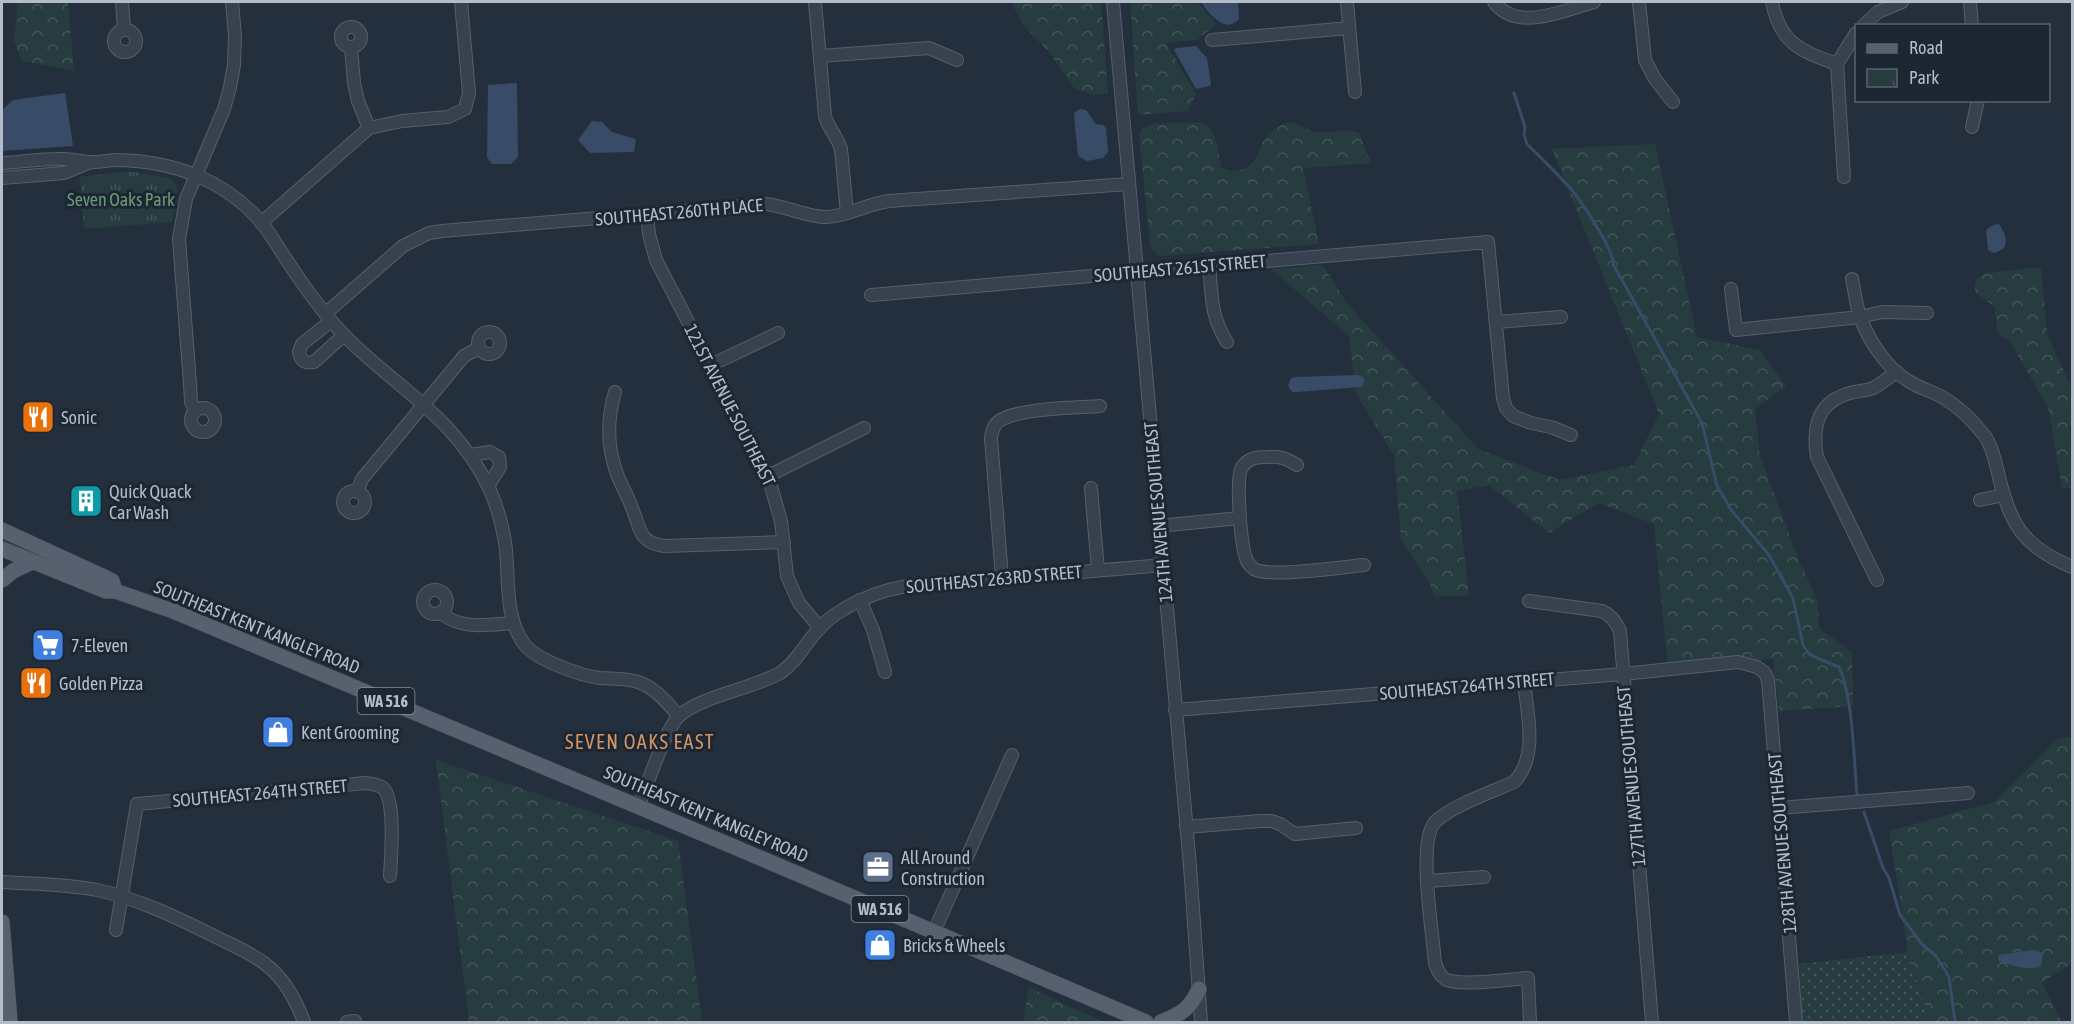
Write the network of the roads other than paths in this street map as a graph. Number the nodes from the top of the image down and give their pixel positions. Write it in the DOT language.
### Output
graph roads {
  1 [pos="122,2"];
  2 [pos="232,2"];
  3 [pos="461,2"];
  4 [pos="815,2"];
  5 [pos="1113,2"];
  6 [pos="1347,2"];
  7 [pos="1594,2"];
  8 [pos="1639,2"];
  9 [pos="1772,2"];
  10 [pos="1902,2"];
  11 [pos="1970,2"];
  12 [pos="1497,6"];
  13 [pos="1865,24"];
  14 [pos="1972,24"];
  15 [pos="1349,28"];
  16 [pos="124,30"];
  17 [pos="1855,36"];
  18 [pos="1212,40"];
  19 [pos="351,47"];
  20 [pos="820,56"];
  21 [pos="957,60"];
  22 [pos="1837,64"];
  23 [pos="1355,92"];
  24 [pos="1673,102"];
  25 [pos="1978,102"];
  26 [pos="1972,127"];
  27 [pos="369,128"];
  28 [pos="89,162"];
  29 [pos="2,163"];
  30 [pos="197,174"];
  31 [pos="1844,177"];
  32 [pos="2,178"];
  33 [pos="1129,184"];
  34 [pos="847,213"];
  35 [pos="647,214"];
  36 [pos="261,223"];
  37 [pos="1209,265"];
  38 [pos="1137,271"];
  39 [pos="1852,279"];
  40 [pos="1731,289"];
  41 [pos="871,295"];
  42 [pos="1927,313"];
  43 [pos="328,317"];
  44 [pos="1561,317"];
  45 [pos="1860,317"];
  46 [pos="1496,322"];
  47 [pos="778,333"];
  48 [pos="344,334"];
  49 [pos="1227,342"];
  50 [pos="479,348"];
  51 [pos="711,365"];
  52 [pos="1897,372"];
  53 [pos="615,392"];
  54 [pos="424,404"];
  55 [pos="1100,406"];
  56 [pos="195,411"];
  57 [pos="864,429"];
  58 [pos="1571,435"];
  59 [pos="470,455"];
  60 [pos="1297,465"];
  61 [pos="768,476"];
  62 [pos="488,486"];
  63 [pos="1091,488"];
  64 [pos="357,492"];
  65 [pos="2003,495"];
  66 [pos="1980,500"];
  67 [pos="1240,518"];
  68 [pos="1158,526"];
  69 [pos="2,530"];
  70 [pos="784,542"];
  71 [pos="2,549"];
  72 [pos="32,562"];
  73 [pos="1162,565"];
  74 [pos="1364,565"];
  75 [pos="2073,567"];
  76 [pos="1098,570"];
  77 [pos="1002,578"];
  78 [pos="2,580"];
  79 [pos="1877,580"];
  80 [pos="116,591"];
  81 [pos="860,600"];
  82 [pos="1529,600"];
  83 [pos="441,613"];
  84 [pos="512,623"];
  85 [pos="820,628"];
  86 [pos="1758,667"];
  87 [pos="885,672"];
  88 [pos="1623,674"];
  89 [pos="1524,681"];
  90 [pos="1175,710"];
  91 [pos="679,716"];
  92 [pos="1012,754"];
  93 [pos="1968,793"];
  94 [pos="638,807"];
  95 [pos="1779,808"];
  96 [pos="1186,827"];
  97 [pos="1356,828"];
  98 [pos="390,876"];
  99 [pos="1484,877"];
  100 [pos="1428,881"];
  101 [pos="2,882"];
  102 [pos="122,896"];
  103 [pos="2,922"];
  104 [pos="116,930"];
  105 [pos="934,932"];
  106 [pos="1199,989"];
  107 [pos="10,1023"];
  108 [pos="304,1023"];
  109 [pos="1146,1023"];
  110 [pos="1161,1023"];
  111 [pos="1201,1023"];
  112 [pos="1530,1023"];
  113 [pos="1652,1023"];
  114 [pos="1796,1023"];
  1 -- 16 [label="street"];
  2 -- 30 [label="street"];
  3 -- 27 [label="street"];
  4 -- 20 [label="street"];
  5 -- 33 [label="street, 124TH AVENUE SOUTHEAST"];
  6 -- 15 [label="street"];
  7 -- 12 [label="street"];
  8 -- 24 [label="street"];
  9 -- 22 [label="street"];
  10 -- 13 [label="street"];
  11 -- 14 [label="street"];
  15 -- 18 [label="street"];
  15 -- 23 [label="street"];
  17 -- 22 [label="street"];
  19 -- 27 [label="street"];
  20 -- 21 [label="street"];
  20 -- 34 [label="street"];
  22 -- 31 [label="street"];
  25 -- 26 [label="street"];
  27 -- 36 [label="street"];
  28 -- 29 [label="street"];
  28 -- 30 [label="street"];
  28 -- 32 [label="street"];
  30 -- 36 [label="street"];
  30 -- 56 [label="street"];
  33 -- 34 [label="street, SOUTHEAST 260TH PLACE"];
  33 -- 38 [label="street, 124TH AVENUE SOUTHEAST"];
  34 -- 35 [label="street, SOUTHEAST 260TH PLACE"];
  35 -- 43 [label="street, SOUTHEAST 260TH PLACE"];
  35 -- 51 [label="street, 121ST AVENUE SOUTHEAST"];
  36 -- 43 [label="street"];
  37 -- 38 [label="street, SOUTHEAST 261ST STREET"];
  37 -- 46 [label="street, SOUTHEAST 261ST STREET"];
  37 -- 49 [label="street"];
  38 -- 41 [label="street, SOUTHEAST 261ST STREET"];
  38 -- 68 [label="street, 124TH AVENUE SOUTHEAST"];
  39 -- 45 [label="street"];
  40 -- 45 [label="street"];
  42 -- 45 [label="street"];
  43 -- 48 [label="street"];
  43 -- 48 [label="street, SOUTHEAST 260TH PLACE"];
  44 -- 46 [label="street"];
  45 -- 52 [label="street"];
  46 -- 58 [label="street"];
  47 -- 51 [label="street"];
  48 -- 54 [label="street"];
  50 -- 54 [label="street"];
  51 -- 61 [label="street, 121ST AVENUE SOUTHEAST"];
  52 -- 65 [label="street"];
  52 -- 79 [label="street"];
  53 -- 70 [label="street"];
  54 -- 59 [label="street"];
  54 -- 64 [label="street"];
  55 -- 77 [label="street"];
  57 -- 61 [label="street"];
  59 -- 62 [label="street"];
  59 -- 62 [label="street"];
  60 -- 67 [label="street"];
  61 -- 70 [label="street, 121ST AVENUE SOUTHEAST"];
  62 -- 84 [label="street"];
  63 -- 76 [label="street"];
  65 -- 66 [label="street"];
  65 -- 75 [label="street"];
  67 -- 68 [label="street"];
  67 -- 74 [label="street"];
  68 -- 73 [label="street, 124TH AVENUE SOUTHEAST"];
  69 -- 80 [label="main road, SOUTHEAST KENT KANGLEY ROAD / WA 516"];
  70 -- 85 [label="street, 121ST AVENUE SOUTHEAST"];
  71 -- 72 [label="main road, SOUTHEAST KENT KANGLEY ROAD / WA 516"];
  72 -- 78 [label="main road"];
  72 -- 80 [label="main road, SOUTHEAST KENT KANGLEY ROAD / WA 516"];
  73 -- 76 [label="street, SOUTHEAST 263RD STREET"];
  73 -- 90 [label="street, 124TH AVENUE SOUTHEAST"];
  76 -- 77 [label="street, SOUTHEAST 263RD STREET"];
  77 -- 81 [label="street, SOUTHEAST 263RD STREET"];
  80 -- 94 [label="main road, SOUTHEAST KENT KANGLEY ROAD / WA 516"];
  81 -- 85 [label="street, SOUTHEAST 263RD STREET"];
  81 -- 87 [label="street"];
  82 -- 88 [label="street, 127TH AVENUE SOUTHEAST"];
  83 -- 84 [label="street"];
  84 -- 91 [label="street"];
  85 -- 91 [label="street, SOUTHEAST 263RD STREET"];
  86 -- 88 [label="street, SOUTHEAST 264TH STREET"];
  86 -- 95 [label="street, 128TH AVENUE SOUTHEAST"];
  88 -- 89 [label="street, SOUTHEAST 264TH STREET"];
  88 -- 113 [label="street, 127TH AVENUE SOUTHEAST"];
  89 -- 90 [label="street, SOUTHEAST 264TH STREET"];
  89 -- 100 [label="street"];
  90 -- 96 [label="street, 124TH AVENUE SOUTHEAST"];
  91 -- 94 [label="street"];
  92 -- 105 [label="street"];
  93 -- 95 [label="street"];
  94 -- 105 [label="main road, SOUTHEAST KENT KANGLEY ROAD / WA 516"];
  95 -- 114 [label="street, 128TH AVENUE SOUTHEAST"];
  96 -- 97 [label="street"];
  96 -- 106 [label="street, 124TH AVENUE SOUTHEAST"];
  98 -- 102 [label="street, SOUTHEAST 264TH STREET"];
  99 -- 100 [label="street"];
  100 -- 112 [label="street"];
  101 -- 102 [label="street"];
  102 -- 104 [label="street"];
  102 -- 108 [label="street"];
  103 -- 107 [label="main road"];
  105 -- 109 [label="main road, SOUTHEAST KENT KANGLEY ROAD / WA 516"];
  106 -- 110 [label="main road"];
  106 -- 111 [label="street, 124TH AVENUE SOUTHEAST"];
}
